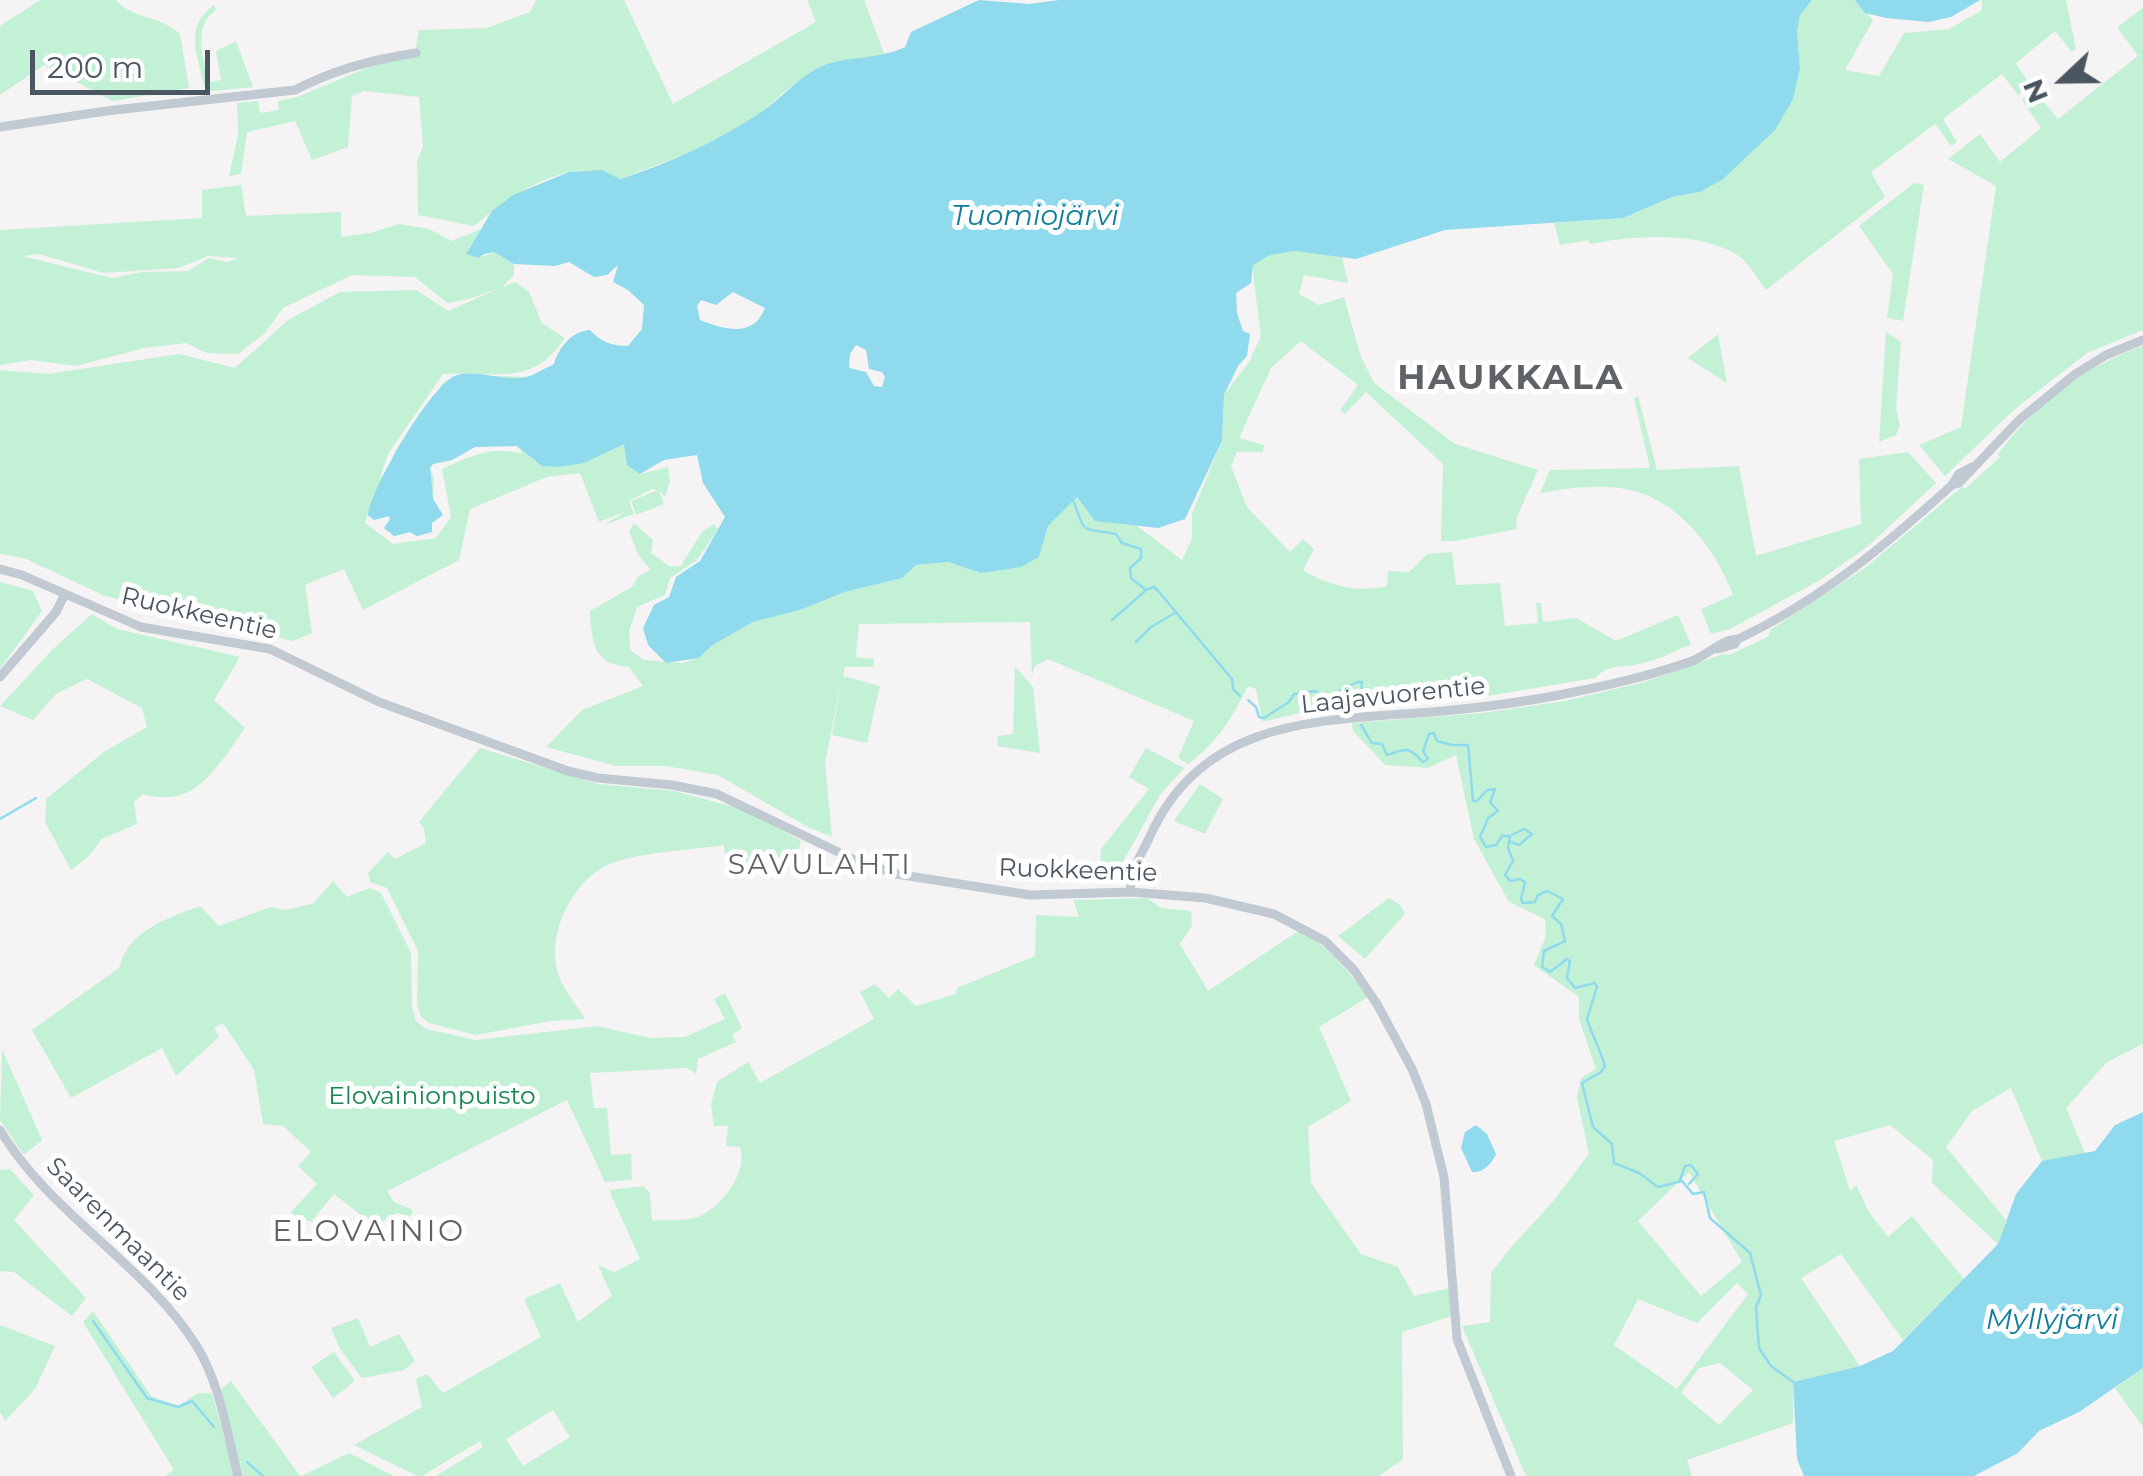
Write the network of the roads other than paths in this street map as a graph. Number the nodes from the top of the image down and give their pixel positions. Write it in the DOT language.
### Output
graph roads {
  1 [pos="416,52"];
  2 [pos="0,128"];
  3 [pos="2143,340"];
  4 [pos="0,569"];
  5 [pos="65,594"];
  6 [pos="0,677"];
  7 [pos="1131,892"];
  8 [pos="0,1130"];
  9 [pos="238,1476"];
  10 [pos="1511,1476"];
  1 -- 2 [label="street"];
  3 -- 7 [label="street, Laajavuorentie"];
  4 -- 5 [label="street, Ruokkeentie"];
  5 -- 6 [label="street"];
  5 -- 7 [label="street, Ruokkeentie"];
  7 -- 10 [label="street, Ruokkeentie"];
  8 -- 9 [label="street, Saarenmaantie"];
}
